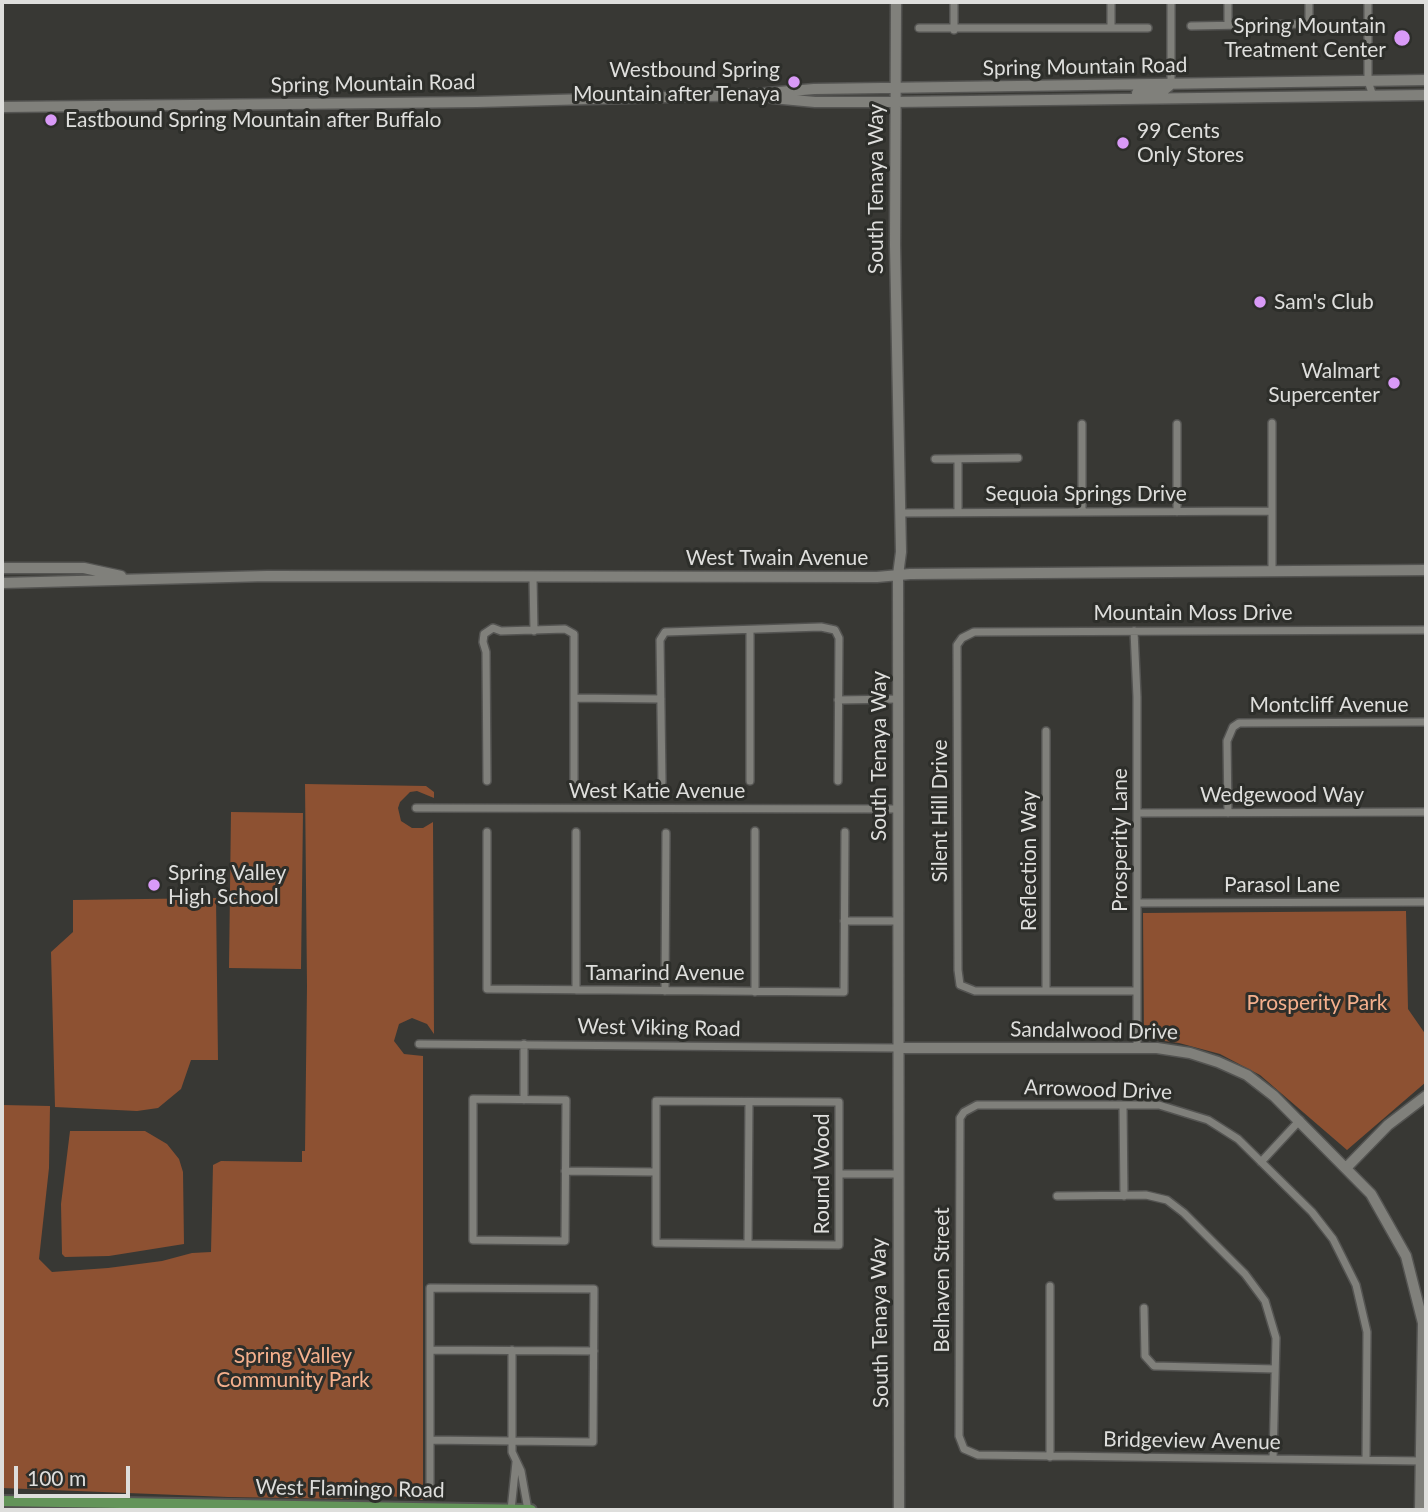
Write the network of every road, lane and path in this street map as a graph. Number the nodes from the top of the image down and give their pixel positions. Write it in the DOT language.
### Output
graph roads {
  1 [pos="897,2"];
  2 [pos="954,2"];
  3 [pos="1111,2"];
  4 [pos="1171,2"];
  5 [pos="1228,2"];
  6 [pos="1309,2"];
  7 [pos="1368,2"];
  8 [pos="1228,25"];
  9 [pos="1191,26"];
  10 [pos="1309,26"];
  11 [pos="1349,27"];
  12 [pos="1111,28"];
  13 [pos="919,29"];
  14 [pos="1148,29"];
  15 [pos="954,30"];
  16 [pos="1426,80"];
  17 [pos="1368,81"];
  18 [pos="1235,83"];
  19 [pos="1171,85"];
  20 [pos="896,88"];
  21 [pos="744,95"];
  22 [pos="1426,95"];
  23 [pos="1373,96"];
  24 [pos="1168,99"];
  25 [pos="1081,100"];
  26 [pos="896,102"];
  27 [pos="2,107"];
  28 [pos="1272,423"];
  29 [pos="1082,424"];
  30 [pos="1177,424"];
  31 [pos="1018,458"];
  32 [pos="935,459"];
  33 [pos="958,459"];
  34 [pos="1272,511"];
  35 [pos="958,512"];
  36 [pos="1082,512"];
  37 [pos="1177,512"];
  38 [pos="901,513"];
  39 [pos="2,568"];
  40 [pos="1272,570"];
  41 [pos="1426,570"];
  42 [pos="898,575"];
  43 [pos="128,578"];
  44 [pos="533,578"];
  45 [pos="2,583"];
  46 [pos="750,629"];
  47 [pos="1426,630"];
  48 [pos="534,631"];
  49 [pos="1134,631"];
  50 [pos="962,638"];
  51 [pos="574,698"];
  52 [pos="661,699"];
  53 [pos="899,699"];
  54 [pos="838,700"];
  55 [pos="1426,722"];
  56 [pos="1046,731"];
  57 [pos="574,780"];
  58 [pos="487,781"];
  59 [pos="838,781"];
  60 [pos="662,782"];
  61 [pos="750,782"];
  62 [pos="416,808"];
  63 [pos="899,809"];
  64 [pos="1426,812"];
  65 [pos="1137,813"];
  66 [pos="1228,813"];
  67 [pos="755,831"];
  68 [pos="487,832"];
  69 [pos="576,832"];
  70 [pos="845,832"];
  71 [pos="666,833"];
  72 [pos="1426,902"];
  73 [pos="1137,903"];
  74 [pos="844,921"];
  75 [pos="899,921"];
  76 [pos="576,990"];
  77 [pos="665,991"];
  78 [pos="1046,991"];
  79 [pos="1137,991"];
  80 [pos="755,992"];
  81 [pos="419,1044"];
  82 [pos="524,1044"];
  83 [pos="898,1048"];
  84 [pos="1137,1048"];
  85 [pos="1426,1096"];
  86 [pos="524,1100"];
  87 [pos="749,1101"];
  88 [pos="1123,1105"];
  89 [pos="964,1112"];
  90 [pos="1300,1121"];
  91 [pos="1261,1162"];
  92 [pos="1346,1167"];
  93 [pos="565,1171"];
  94 [pos="656,1172"];
  95 [pos="839,1174"];
  96 [pos="898,1174"];
  97 [pos="1057,1196"];
  98 [pos="1124,1196"];
  99 [pos="748,1244"];
  100 [pos="1050,1286"];
  101 [pos="1144,1308"];
  102 [pos="430,1350"];
  103 [pos="512,1350"];
  104 [pos="594,1351"];
  105 [pos="1275,1369"];
  106 [pos="1425,1415"];
  107 [pos="430,1440"];
  108 [pos="512,1441"];
  109 [pos="964,1449"];
  110 [pos="1050,1457"];
  111 [pos="1273,1459"];
  112 [pos="1366,1460"];
  113 [pos="1421,1461"];
  114 [pos="516,1462"];
  115 [pos="430,1489"];
  116 [pos="2,1501"];
  117 [pos="368,1509"];
  118 [pos="510,1510"];
  119 [pos="529,1510"];
  120 [pos="899,1510"];
  121 [pos="1420,1510"];
  1 -- 20 [label="street, South Tenaya Way"];
  2 -- 15 [label="street"];
  3 -- 12 [label="street"];
  4 -- 19 [label="street"];
  5 -- 8 [label="street"];
  6 -- 10 [label="street"];
  7 -- 17 [label="street"];
  8 -- 9 [label="street"];
  8 -- 10 [label="street"];
  10 -- 11 [label="street"];
  12 -- 14 [label="street"];
  12 -- 15 [label="street"];
  13 -- 15 [label="street"];
  16 -- 17 [label="street, Spring Mountain Road"];
  17 -- 18 [label="street, Spring Mountain Road"];
  17 -- 23 [label="street"];
  18 -- 19 [label="street, Spring Mountain Road"];
  18 -- 24 [label="street"];
  19 -- 20 [label="street, Spring Mountain Road"];
  19 -- 25 [label="street"];
  20 -- 21 [label="street, Spring Mountain Road"];
  20 -- 26 [label="street, South Tenaya Way"];
  21 -- 26 [label="street, Spring Mountain Road"];
  21 -- 27 [label="street, Spring Mountain Road"];
  22 -- 23 [label="street, Spring Mountain Road"];
  23 -- 24 [label="street, Spring Mountain Road"];
  24 -- 25 [label="street, Spring Mountain Road"];
  25 -- 26 [label="street, Spring Mountain Road"];
  26 -- 38 [label="street, South Tenaya Way"];
  28 -- 34 [label="street"];
  29 -- 36 [label="street"];
  30 -- 37 [label="street"];
  31 -- 33 [label="street"];
  32 -- 33 [label="street"];
  33 -- 35 [label="street"];
  34 -- 37 [label="street, Sequoia Springs Drive"];
  34 -- 40 [label="street"];
  35 -- 36 [label="street, Sequoia Springs Drive"];
  35 -- 38 [label="street, Sequoia Springs Drive"];
  36 -- 37 [label="street, Sequoia Springs Drive"];
  38 -- 42 [label="street, South Tenaya Way"];
  39 -- 43 [label="street, West Twain Avenue"];
  40 -- 41 [label="street, West Twain Avenue"];
  40 -- 42 [label="street, West Twain Avenue"];
  42 -- 44 [label="street, West Twain Avenue"];
  42 -- 53 [label="street, South Tenaya Way"];
  43 -- 44 [label="street, West Twain Avenue"];
  43 -- 45 [label="street, West Twain Avenue"];
  44 -- 48 [label="street"];
  46 -- 52 [label="street"];
  46 -- 54 [label="street"];
  46 -- 61 [label="street"];
  47 -- 49 [label="street, Mountain Moss Drive"];
  48 -- 51 [label="street"];
  48 -- 58 [label="street"];
  49 -- 50 [label="street, Mountain Moss Drive"];
  49 -- 65 [label="street, Prosperity Lane"];
  50 -- 78 [label="street, Silent Hill Drive"];
  51 -- 52 [label="street"];
  51 -- 57 [label="street"];
  52 -- 60 [label="street"];
  53 -- 54 [label="street"];
  53 -- 63 [label="street, South Tenaya Way"];
  54 -- 59 [label="street"];
  55 -- 66 [label="street, Montcliff Avenue"];
  56 -- 78 [label="street, Reflection Way"];
  62 -- 63 [label="street, West Katie Avenue"];
  63 -- 75 [label="street, South Tenaya Way"];
  64 -- 66 [label="street, Wedgewood Way"];
  65 -- 66 [label="street, Wedgewood Way"];
  65 -- 73 [label="street, Prosperity Lane"];
  67 -- 80 [label="street"];
  68 -- 76 [label="street, Tamarind Avenue"];
  69 -- 76 [label="street"];
  70 -- 74 [label="street"];
  71 -- 77 [label="street"];
  72 -- 73 [label="street, Parasol Lane"];
  73 -- 79 [label="street, Prosperity Lane"];
  74 -- 75 [label="street"];
  74 -- 80 [label="street, Tamarind Avenue"];
  75 -- 83 [label="street, South Tenaya Way"];
  76 -- 77 [label="street, Tamarind Avenue"];
  77 -- 80 [label="street, Tamarind Avenue"];
  78 -- 79 [label="street"];
  79 -- 84 [label="street, Prosperity Lane"];
  81 -- 82 [label="street, West Viking Road"];
  82 -- 83 [label="street, West Viking Road"];
  82 -- 86 [label="street"];
  83 -- 84 [label="street, Sandalwood Drive"];
  83 -- 96 [label="street, South Tenaya Way"];
  84 -- 90 [label="street, Sandalwood Drive"];
  85 -- 92 [label="street"];
  86 -- 93 [label="street"];
  86 -- 93 [label="street"];
  87 -- 94 [label="street"];
  87 -- 95 [label="street, Round Wood"];
  87 -- 99 [label="street"];
  88 -- 89 [label="street, Arrowood Drive"];
  88 -- 91 [label="street, Arrowood Drive"];
  88 -- 98 [label="street"];
  89 -- 109 [label="street, Belhaven Street"];
  90 -- 91 [label="street"];
  90 -- 92 [label="street, Sandalwood Drive"];
  91 -- 112 [label="street, Arrowood Drive"];
  92 -- 106 [label="street, Sandalwood Drive"];
  93 -- 94 [label="street"];
  94 -- 99 [label="street"];
  95 -- 96 [label="street"];
  95 -- 99 [label="street, Round Wood"];
  96 -- 120 [label="street, South Tenaya Way"];
  97 -- 98 [label="street"];
  98 -- 105 [label="street"];
  100 -- 110 [label="street"];
  101 -- 105 [label="street"];
  102 -- 103 [label="street"];
  102 -- 104 [label="street"];
  102 -- 107 [label="street"];
  103 -- 104 [label="street"];
  103 -- 108 [label="street"];
  104 -- 108 [label="street"];
  105 -- 111 [label="street"];
  106 -- 113 [label="street, Sandalwood Drive"];
  107 -- 108 [label="street"];
  107 -- 115 [label="street"];
  108 -- 114 [label="street"];
  109 -- 110 [label="street, Bridgeview Avenue"];
  110 -- 111 [label="street, Bridgeview Avenue"];
  111 -- 112 [label="street, Bridgeview Avenue"];
  112 -- 113 [label="street, Bridgeview Avenue"];
  113 -- 121 [label="street, Sandalwood Drive"];
  114 -- 118 [label="street"];
  114 -- 119 [label="street"];
  116 -- 117 [label="main road, West Flamingo Road"];
  117 -- 118 [label="main road, West Flamingo Road"];
  118 -- 119 [label="main road, West Flamingo Road"];
}
